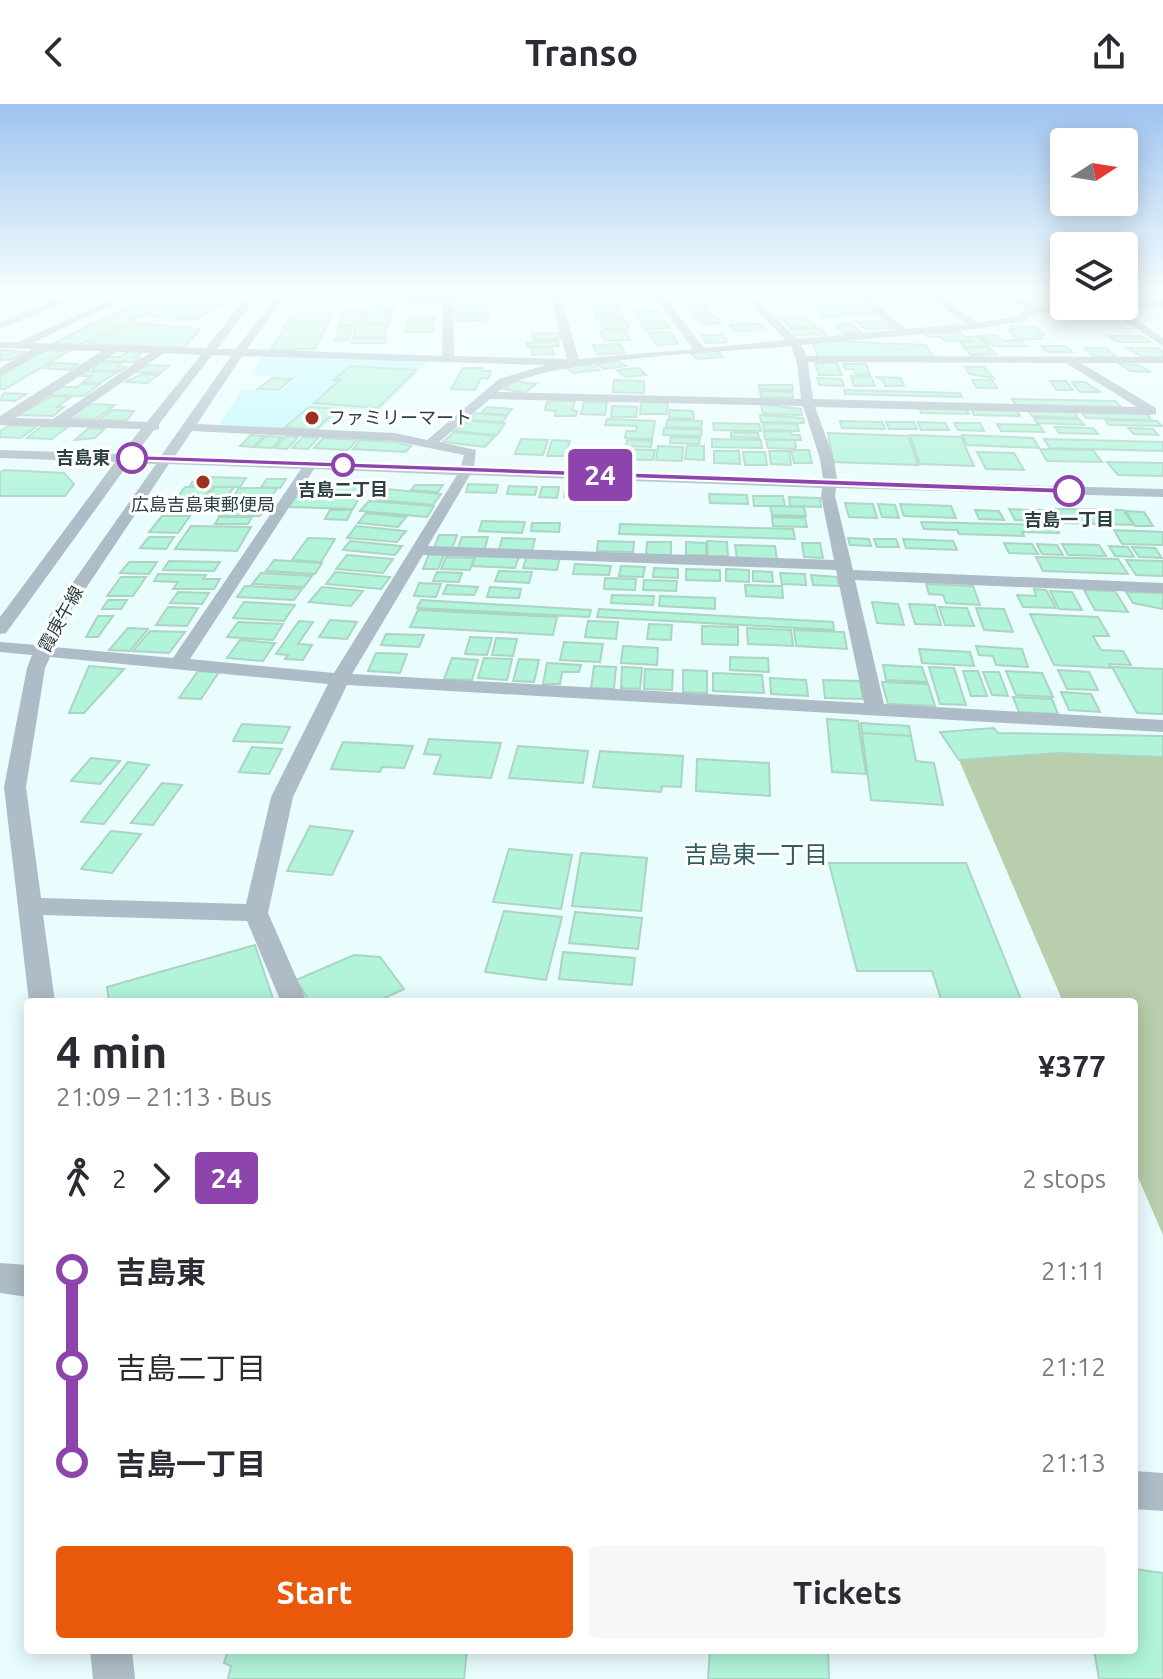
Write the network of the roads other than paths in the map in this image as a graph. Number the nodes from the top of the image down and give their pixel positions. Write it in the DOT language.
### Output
graph roads {
  1 [pos="83,368"];
  2 [pos="135,368"];
  3 [pos="198,368"];
  4 [pos="228,368"];
  5 [pos="548,368"];
  6 [pos="803,368"];
  7 [pos="1082,368"];
  8 [pos="488,395"];
  9 [pos="808,402"];
  10 [pos="1152,411"];
  11 [pos="1,421"];
  12 [pos="1163,421"];
  13 [pos="55,423"];
  14 [pos="154,426"];
  15 [pos="189,427"];
  16 [pos="432,442"];
  17 [pos="0,454"];
  18 [pos="126,458"];
  19 [pos="166,459"];
  20 [pos="311,464"];
  21 [pos="467,469"];
  22 [pos="831,484"];
  23 [pos="1163,493"];
  24 [pos="418,550"];
  25 [pos="844,570"];
  26 [pos="1163,588"];
  27 [pos="0,629"];
  28 [pos="0,647"];
  29 [pos="42,653"];
  30 [pos="178,664"];
  31 [pos="340,679"];
  32 [pos="875,709"];
  33 [pos="1163,726"];
  34 [pos="30,906"];
  35 [pos="256,913"];
  36 [pos="42,998"];
  37 [pos="292,998"];
  38 [pos="0,1278"];
  39 [pos="24,1281"];
  40 [pos="1138,1490"];
  41 [pos="1163,1492"];
  42 [pos="111,1654"];
  43 [pos="114,1679"];
  1 -- 11 [label="street"];
  2 -- 13 [label="street"];
  3 -- 14 [label="street"];
  4 -- 15 [label="street, 霞庚午線"];
  5 -- 8 [label="street"];
  6 -- 9 [label="street"];
  7 -- 10 [label="street"];
  8 -- 9 [label="street"];
  8 -- 16 [label="street"];
  9 -- 10 [label="street"];
  9 -- 22 [label="street"];
  10 -- 12 [label="street"];
  11 -- 13 [label="street"];
  13 -- 14 [label="street"];
  14 -- 18 [label="street"];
  15 -- 16 [label="street"];
  15 -- 19 [label="street, 霞庚午線"];
  16 -- 21 [label="street"];
  17 -- 18 [label="street"];
  18 -- 19 [label="street"];
  18 -- 27 [label="street"];
  19 -- 20 [label="street"];
  19 -- 29 [label="street, 霞庚午線"];
  20 -- 21 [label="street"];
  20 -- 30 [label="street"];
  21 -- 22 [label="street"];
  21 -- 24 [label="street"];
  22 -- 23 [label="street"];
  22 -- 25 [label="street"];
  24 -- 25 [label="street"];
  24 -- 31 [label="street"];
  25 -- 26 [label="street"];
  25 -- 32 [label="street"];
  28 -- 29 [label="street"];
  29 -- 30 [label="street"];
  29 -- 34 [label="street, 霞庚午線"];
  30 -- 31 [label="street"];
  31 -- 32 [label="street"];
  31 -- 35 [label="street"];
  32 -- 33 [label="street"];
  34 -- 35 [label="street"];
  34 -- 36 [label="street, 霞庚午線"];
  35 -- 37 [label="street"];
  38 -- 39 [label="street"];
  40 -- 41 [label="street"];
  42 -- 43 [label="street"];
}
